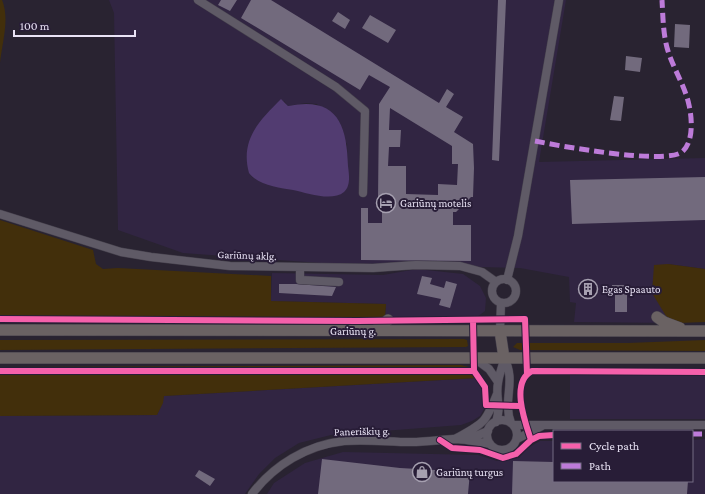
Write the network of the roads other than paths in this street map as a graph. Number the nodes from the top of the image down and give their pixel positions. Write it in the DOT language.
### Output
graph roads {
  1 [pos="198,0"];
  2 [pos="559,0"];
  3 [pos="364,192"];
  4 [pos="0,214"];
  5 [pos="300,267"];
  6 [pos="507,280"];
  7 [pos="339,282"];
  8 [pos="496,282"];
  9 [pos="502,302"];
  10 [pos="657,317"];
  11 [pos="388,320"];
  12 [pos="0,330"];
  13 [pos="374,330"];
  14 [pos="500,331"];
  15 [pos="690,331"];
  16 [pos="705,331"];
  17 [pos="0,358"];
  18 [pos="474,358"];
  19 [pos="504,358"];
  20 [pos="705,358"];
  21 [pos="498,382"];
  22 [pos="497,393"];
  23 [pos="496,422"];
  24 [pos="513,424"];
  25 [pos="543,426"];
  26 [pos="705,426"];
  27 [pos="488,431"];
  28 [pos="455,439"];
  29 [pos="517,439"];
  30 [pos="490,444"];
  31 [pos="252,494"];
  1 -- 3 [label="street"];
  2 -- 6 [label="street"];
  4 -- 5 [label="street, Gariūnų aklg."];
  5 -- 7 [label="street"];
  5 -- 8 [label="street, Gariūnų aklg."];
  6 -- 8 [label="street"];
  6 -- 9 [label="street"];
  8 -- 9 [label="street"];
  9 -- 14 [label="street"];
  10 -- 15 [label="highway"];
  11 -- 13 [label="highway"];
  12 -- 13 [label="highway, Gariūnų g."];
  13 -- 14 [label="highway, Gariūnų g."];
  14 -- 15 [label="highway, Gariūnų g."];
  14 -- 19 [label="highway"];
  15 -- 16 [label="highway, Gariūnų g."];
  17 -- 18 [label="highway"];
  18 -- 19 [label="highway"];
  18 -- 21 [label="street"];
  19 -- 20 [label="highway"];
  19 -- 21 [label="street"];
  19 -- 24 [label="street"];
  21 -- 22 [label="street"];
  22 -- 23 [label="street"];
  22 -- 28 [label="street"];
  23 -- 24 [label="street"];
  23 -- 27 [label="street"];
  24 -- 25 [label="street"];
  24 -- 29 [label="street"];
  25 -- 26 [label="street"];
  25 -- 29 [label="street"];
  27 -- 28 [label="street"];
  27 -- 30 [label="street"];
  28 -- 30 [label="street, Paneriškių g."];
  28 -- 31 [label="street, Paneriškių g."];
  29 -- 30 [label="street, Paneriškių g."];
}
